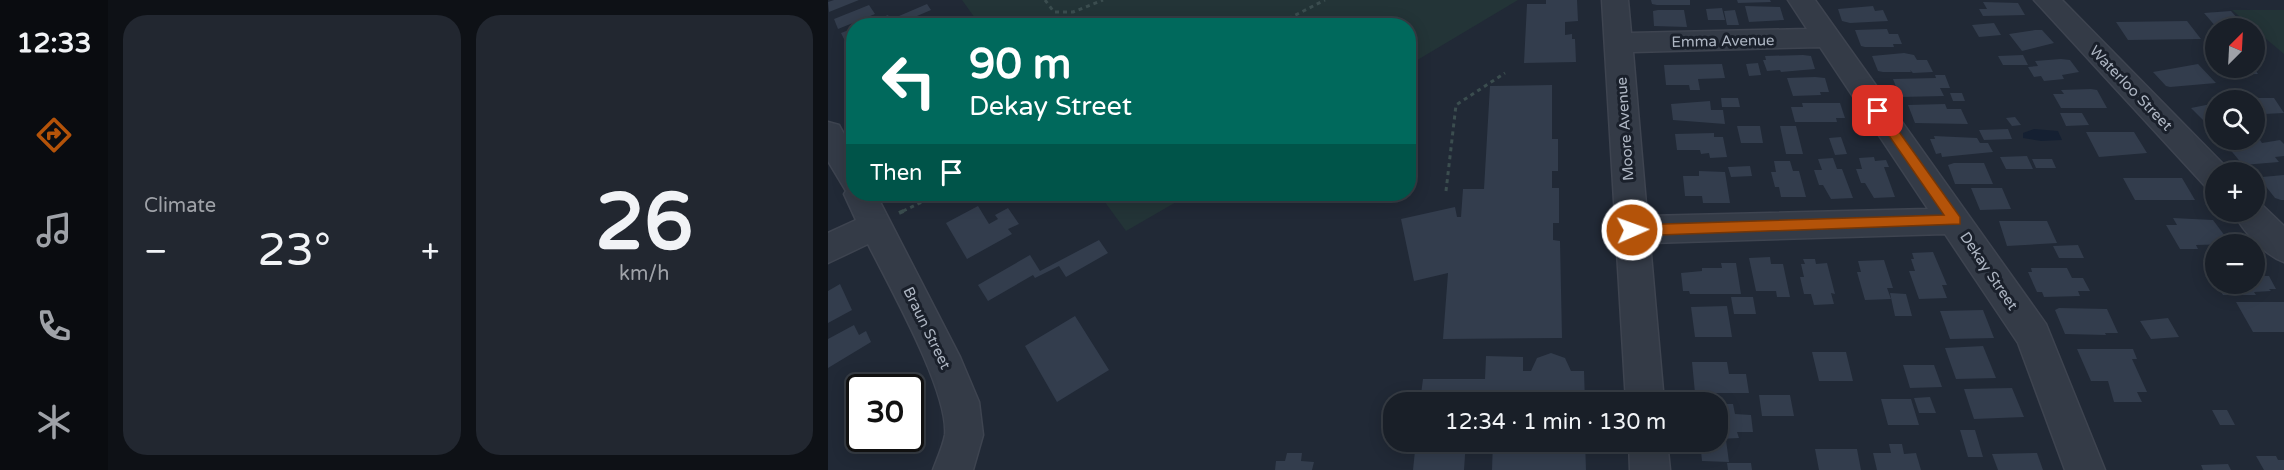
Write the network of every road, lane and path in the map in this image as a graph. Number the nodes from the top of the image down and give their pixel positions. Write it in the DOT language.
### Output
graph roads {
  1 [pos="1045,0"];
  2 [pos="1103,0"];
  3 [pos="1324,0"];
  4 [pos="1615,0"];
  5 [pos="1801,0"];
  6 [pos="2047,0"];
  7 [pos="1289,18"];
  8 [pos="1827,38"];
  9 [pos="1618,43"];
  10 [pos="1506,74"];
  11 [pos="828,133"];
  12 [pos="2205,165"];
  13 [pos="846,167"];
  14 [pos="1446,191"];
  15 [pos="864,201"];
  16 [pos="925,201"];
  17 [pos="1955,220"];
  18 [pos="2259,222"];
  19 [pos="876,225"];
  20 [pos="1632,230"];
  21 [pos="2284,248"];
  22 [pos="828,249"];
  23 [pos="1644,392"];
  24 [pos="1649,452"];
  25 [pos="953,470"];
  26 [pos="1650,470"];
  27 [pos="2085,470"];
  1 -- 2 [label="path"];
  3 -- 7 [label="path"];
  4 -- 9 [label="street, Moore Avenue"];
  5 -- 8 [label="street, Dekay Street"];
  6 -- 12 [label="street, Waterloo Street"];
  8 -- 9 [label="street, Emma Avenue"];
  8 -- 17 [label="street, Dekay Street"];
  9 -- 20 [label="street, Moore Avenue"];
  10 -- 14 [label="path"];
  11 -- 13 [label="street"];
  15 -- 19 [label="street, Braun Street"];
  16 -- 19 [label="path"];
  17 -- 20 [label="street"];
  17 -- 27 [label="street, Dekay Street"];
  18 -- 21 [label="street"];
  19 -- 22 [label="street"];
  19 -- 25 [label="street, Braun Street"];
  20 -- 23 [label="street, Moore Avenue"];
  24 -- 26 [label="street"];
}
